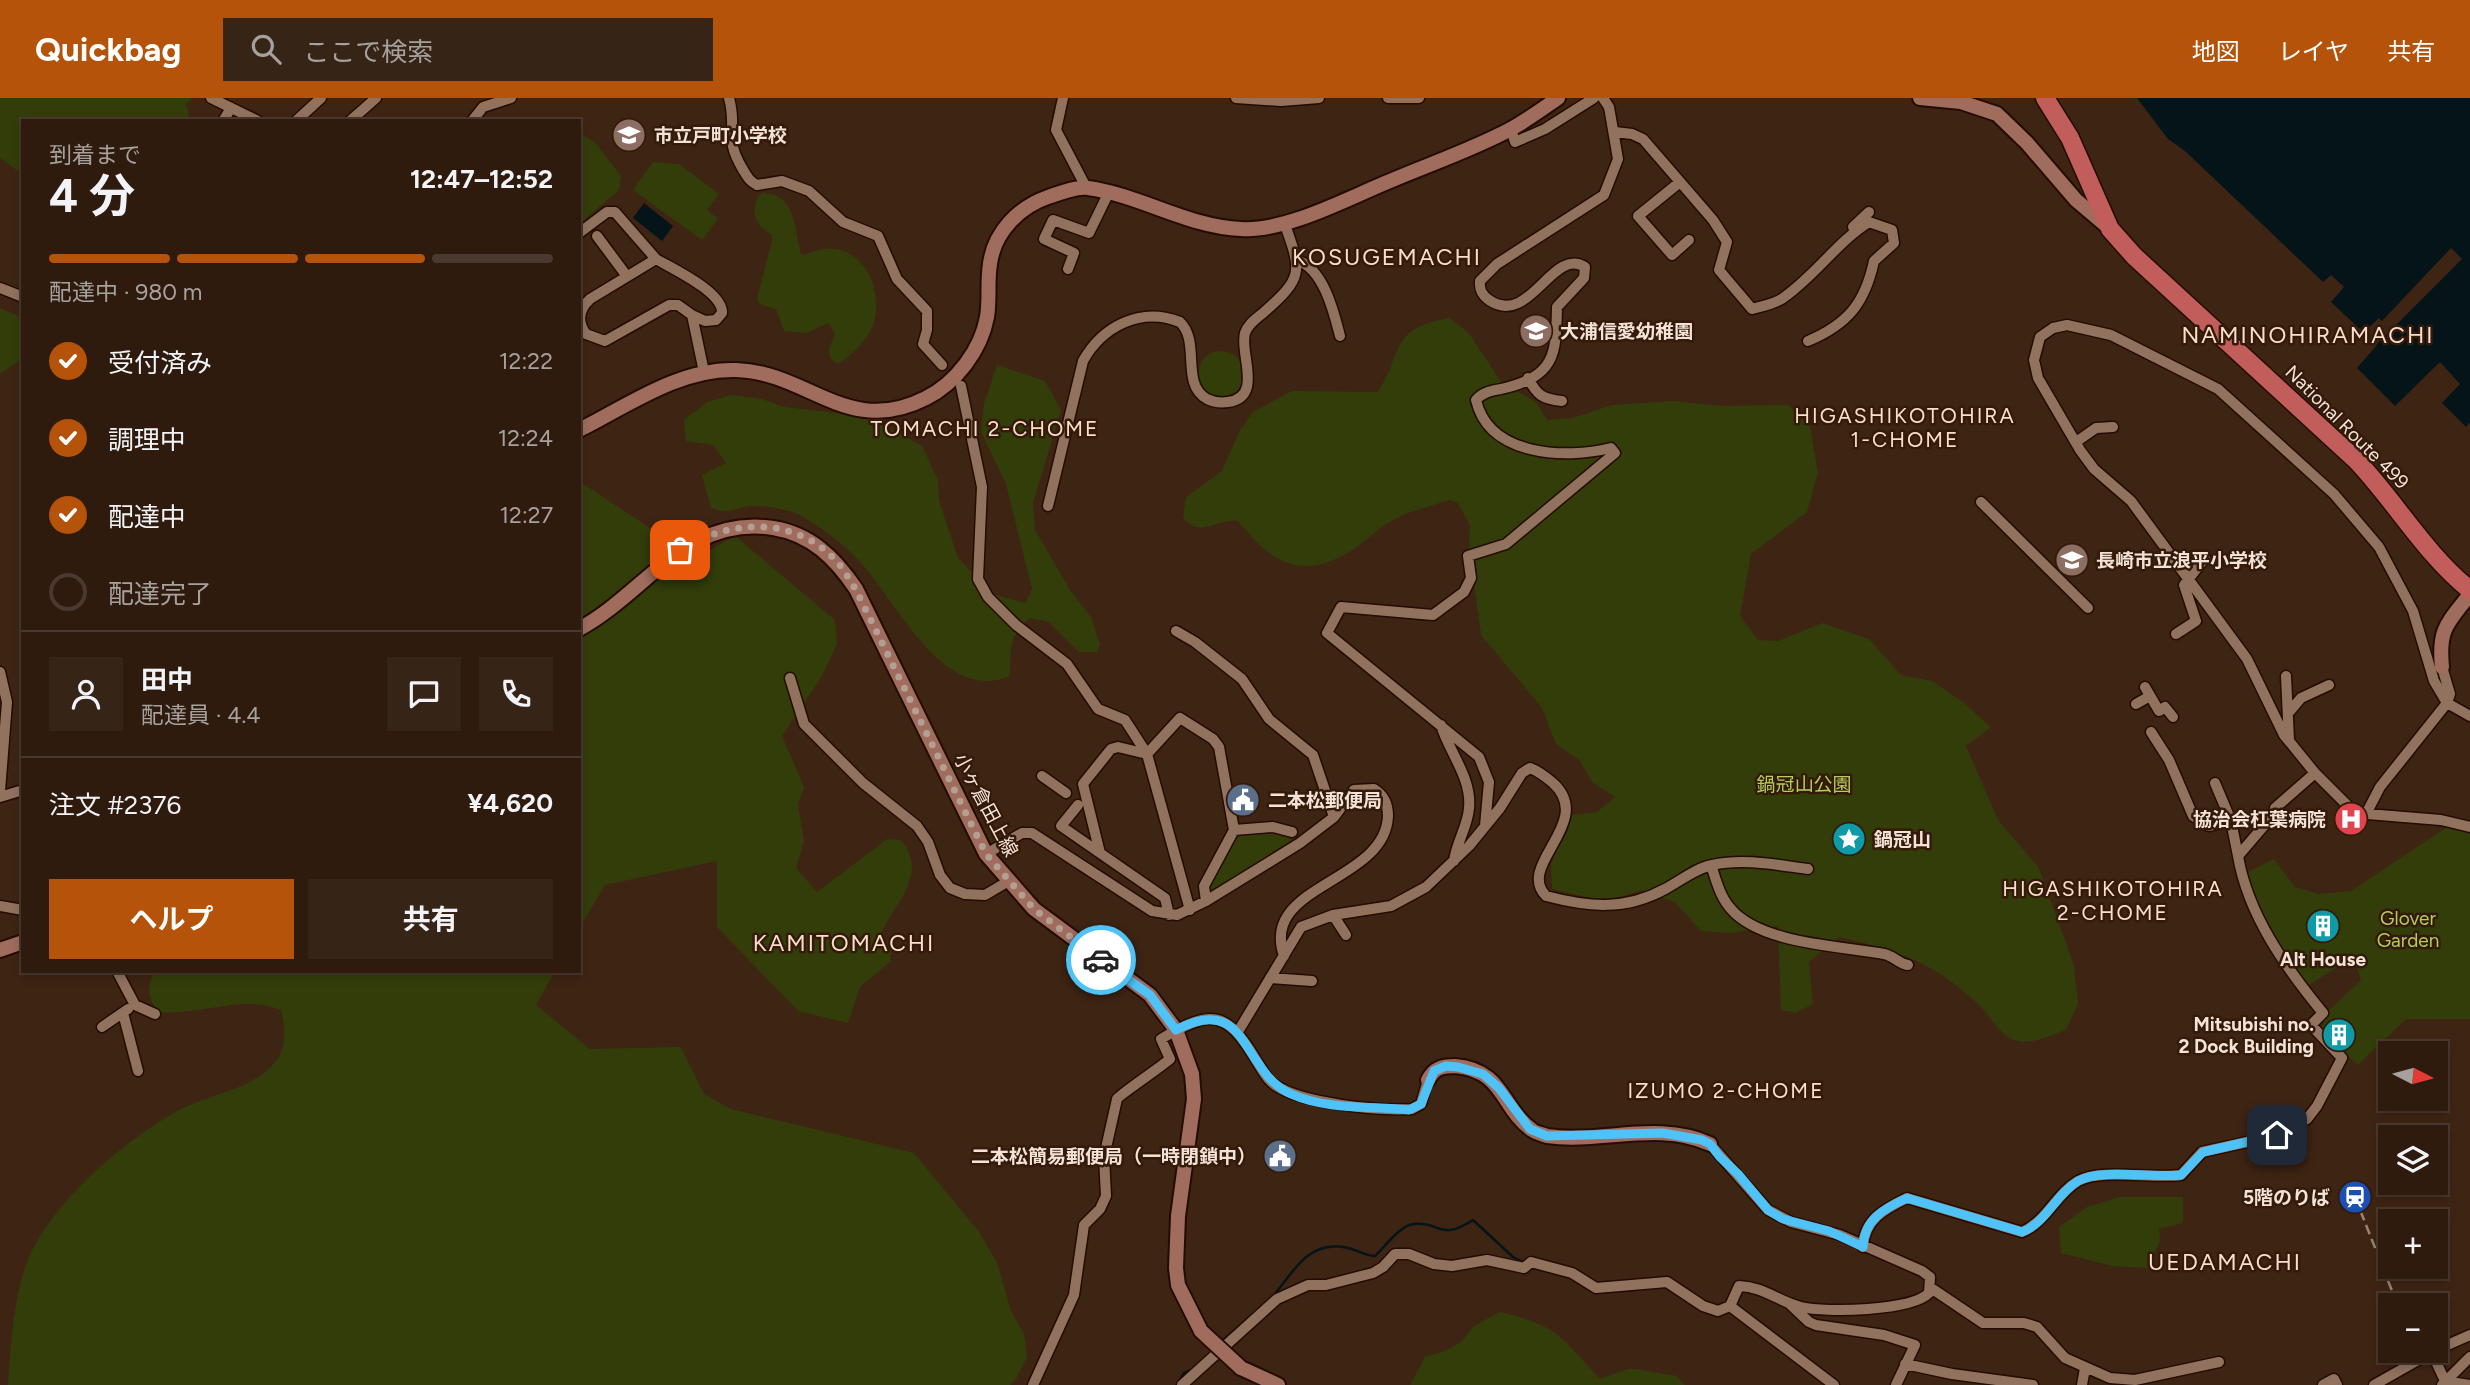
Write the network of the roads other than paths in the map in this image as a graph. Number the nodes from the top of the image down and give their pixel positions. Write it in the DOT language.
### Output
graph roads {
  1 [pos="211,98"];
  2 [pos="321,98"];
  3 [pos="376,98"];
  4 [pos="511,98"];
  5 [pos="729,98"];
  6 [pos="1063,98"];
  7 [pos="1238,98"];
  8 [pos="1319,98"];
  9 [pos="1388,98"];
  10 [pos="1419,98"];
  11 [pos="1558,98"];
  12 [pos="1594,98"];
  13 [pos="1603,98"];
  14 [pos="1920,98"];
  15 [pos="2045,98"];
  16 [pos="1267,99"];
  17 [pos="1293,99"];
  18 [pos="232,108"];
  19 [pos="224,119"];
  20 [pos="254,119"];
  21 [pos="298,119"];
  22 [pos="352,119"];
  23 [pos="474,119"];
  24 [pos="1511,129"];
  25 [pos="1615,132"];
  26 [pos="1680,181"];
  27 [pos="1086,187"];
  28 [pos="1108,194"];
  29 [pos="1869,212"];
  30 [pos="1284,222"];
  31 [pos="2110,229"];
  32 [pos="581,232"];
  33 [pos="597,236"];
  34 [pos="1689,240"];
  35 [pos="1843,244"];
  36 [pos="656,259"];
  37 [pos="1297,260"];
  38 [pos="1068,269"];
  39 [pos="626,275"];
  40 [pos="0,288"];
  41 [pos="21,296"];
  42 [pos="692,315"];
  43 [pos="1340,337"];
  44 [pos="1808,341"];
  45 [pos="942,365"];
  46 [pos="704,372"];
  47 [pos="1528,377"];
  48 [pos="961,386"];
  49 [pos="1562,401"];
  50 [pos="2113,427"];
  51 [pos="581,429"];
  52 [pos="2076,442"];
  53 [pos="1981,502"];
  54 [pos="1048,506"];
  55 [pos="2205,558"];
  56 [pos="2188,578"];
  57 [pos="2470,592"];
  58 [pos="2088,608"];
  59 [pos="581,628"];
  60 [pos="1176,631"];
  61 [pos="2176,634"];
  62 [pos="2442,667"];
  63 [pos="0,672"];
  64 [pos="2286,676"];
  65 [pos="790,678"];
  66 [pos="2329,685"];
  67 [pos="2447,703"];
  68 [pos="2136,704"];
  69 [pos="2290,711"];
  70 [pos="2470,716"];
  71 [pos="2173,717"];
  72 [pos="1441,725"];
  73 [pos="2151,732"];
  74 [pos="2289,741"];
  75 [pos="1147,754"];
  76 [pos="1,759"];
  77 [pos="2315,773"];
  78 [pos="1042,776"];
  79 [pos="2215,783"];
  80 [pos="0,791"];
  81 [pos="21,791"];
  82 [pos="1066,793"];
  83 [pos="0,797"];
  84 [pos="1078,805"];
  85 [pos="2366,814"];
  86 [pos="1334,817"];
  87 [pos="2231,821"];
  88 [pos="1485,826"];
  89 [pos="2470,827"];
  90 [pos="1234,830"];
  91 [pos="1292,832"];
  92 [pos="1100,853"];
  93 [pos="986,854"];
  94 [pos="2238,856"];
  95 [pos="1454,862"];
  96 [pos="1711,865"];
  97 [pos="1808,869"];
  98 [pos="1007,882"];
  99 [pos="1206,901"];
  100 [pos="0,906"];
  101 [pos="21,910"];
  102 [pos="1190,911"];
  103 [pos="1168,915"];
  104 [pos="1333,915"];
  105 [pos="1346,935"];
  106 [pos="21,943"];
  107 [pos="0,950"];
  108 [pos="1284,956"];
  109 [pos="1908,965"];
  110 [pos="118,973"];
  111 [pos="1270,978"];
  112 [pos="1311,981"];
  113 [pos="135,1005"];
  114 [pos="123,1013"];
  115 [pos="155,1014"];
  116 [pos="102,1027"];
  117 [pos="1176,1030"];
  118 [pos="1239,1030"];
  119 [pos="138,1072"];
  120 [pos="1428,1080"];
  121 [pos="1710,1144"];
  122 [pos="1863,1247"];
  123 [pos="1931,1288"];
  124 [pos="1788,1302"];
  125 [pos="1730,1306"];
  126 [pos="2470,1335"];
  127 [pos="2448,1345"];
  128 [pos="2470,1357"];
  129 [pos="2219,1362"];
  130 [pos="2415,1363"];
  131 [pos="2437,1363"];
  132 [pos="1905,1364"];
  133 [pos="2085,1368"];
  134 [pos="2387,1382"];
  135 [pos="2443,1383"];
  136 [pos="1033,1385"];
  137 [pos="1182,1385"];
  138 [pos="1278,1385"];
  139 [pos="1834,1385"];
  140 [pos="1896,1385"];
  141 [pos="2034,1385"];
  142 [pos="2082,1385"];
  143 [pos="2323,1385"];
  144 [pos="2337,1385"];
  145 [pos="2374,1385"];
  146 [pos="2470,1385"];
  1 -- 18 [label="street"];
  2 -- 21 [label="street"];
  3 -- 22 [label="street"];
  4 -- 23 [label="street"];
  5 -- 45 [label="street"];
  6 -- 27 [label="street"];
  7 -- 16 [label="street"];
  8 -- 17 [label="street"];
  9 -- 10 [label="street"];
  11 -- 24 [label="street"];
  12 -- 24 [label="street"];
  13 -- 25 [label="street"];
  14 -- 31 [label="street"];
  15 -- 31 [label="highway, National Route 499"];
  16 -- 17 [label="street"];
  18 -- 19 [label="street"];
  18 -- 20 [label="street"];
  24 -- 30 [label="street"];
  25 -- 26 [label="street"];
  25 -- 47 [label="street"];
  26 -- 34 [label="street"];
  26 -- 35 [label="street"];
  27 -- 28 [label="street"];
  27 -- 46 [label="street"];
  28 -- 30 [label="street"];
  28 -- 38 [label="street"];
  29 -- 35 [label="street"];
  30 -- 37 [label="street"];
  31 -- 57 [label="highway, National Route 499"];
  32 -- 36 [label="street"];
  33 -- 39 [label="street"];
  35 -- 44 [label="street"];
  36 -- 39 [label="street"];
  36 -- 42 [label="street"];
  37 -- 43 [label="street"];
  37 -- 54 [label="street"];
  39 -- 42 [label="street"];
  40 -- 41 [label="street"];
  42 -- 46 [label="street"];
  46 -- 51 [label="street"];
  47 -- 49 [label="street"];
  47 -- 72 [label="street"];
  48 -- 75 [label="street"];
  50 -- 52 [label="street"];
  52 -- 56 [label="street"];
  52 -- 67 [label="street"];
  53 -- 58 [label="street"];
  55 -- 56 [label="street"];
  56 -- 61 [label="street"];
  56 -- 74 [label="street"];
  57 -- 62 [label="street"];
  59 -- 93 [label="street, 小ヶ倉田上線"];
  60 -- 86 [label="street"];
  62 -- 67 [label="street"];
  63 -- 76 [label="street"];
  64 -- 69 [label="street"];
  65 -- 98 [label="street"];
  66 -- 69 [label="street"];
  67 -- 70 [label="street"];
  67 -- 85 [label="street"];
  68 -- 71 [label="street"];
  69 -- 74 [label="street"];
  72 -- 88 [label="street"];
  72 -- 95 [label="street"];
  73 -- 87 [label="street"];
  74 -- 77 [label="street"];
  75 -- 90 [label="street"];
  75 -- 92 [label="street"];
  75 -- 102 [label="street"];
  76 -- 80 [label="street"];
  77 -- 85 [label="street"];
  77 -- 94 [label="street"];
  78 -- 82 [label="street"];
  79 -- 87 [label="street"];
  81 -- 83 [label="street"];
  84 -- 92 [label="street"];
  85 -- 89 [label="street"];
  86 -- 99 [label="street"];
  86 -- 108 [label="street"];
  87 -- 94 [label="street"];
  88 -- 95 [label="street"];
  88 -- 96 [label="street"];
  90 -- 91 [label="street"];
  90 -- 99 [label="street"];
  92 -- 103 [label="street"];
  93 -- 98 [label="street, 小ヶ倉田上線"];
  93 -- 103 [label="street"];
  94 -- 122 [label="street"];
  95 -- 104 [label="street"];
  96 -- 97 [label="street"];
  96 -- 109 [label="street"];
  98 -- 117 [label="street, 小ヶ倉田上線"];
  99 -- 102 [label="street"];
  100 -- 101 [label="street"];
  102 -- 103 [label="street"];
  104 -- 105 [label="street"];
  104 -- 108 [label="street"];
  106 -- 107 [label="street"];
  108 -- 111 [label="street"];
  110 -- 113 [label="street"];
  111 -- 112 [label="street"];
  111 -- 118 [label="street"];
  113 -- 114 [label="street"];
  113 -- 115 [label="street"];
  114 -- 116 [label="street"];
  114 -- 119 [label="street"];
  117 -- 118 [label="street"];
  117 -- 136 [label="street"];
  117 -- 138 [label="street, 小ヶ倉田上線, bridge"];
  118 -- 120 [label="street"];
  120 -- 121 [label="street"];
  121 -- 122 [label="street"];
  122 -- 123 [label="street"];
  123 -- 124 [label="street"];
  123 -- 133 [label="street"];
  124 -- 125 [label="street"];
  124 -- 132 [label="street"];
  125 -- 137 [label="street"];
  125 -- 139 [label="street"];
  126 -- 127 [label="street"];
  128 -- 135 [label="street"];
  129 -- 133 [label="street"];
  130 -- 134 [label="street"];
  131 -- 135 [label="street"];
  132 -- 140 [label="street"];
  132 -- 141 [label="street"];
  133 -- 142 [label="street"];
  134 -- 145 [label="street"];
  135 -- 146 [label="street"];
  143 -- 144 [label="street"];
}
